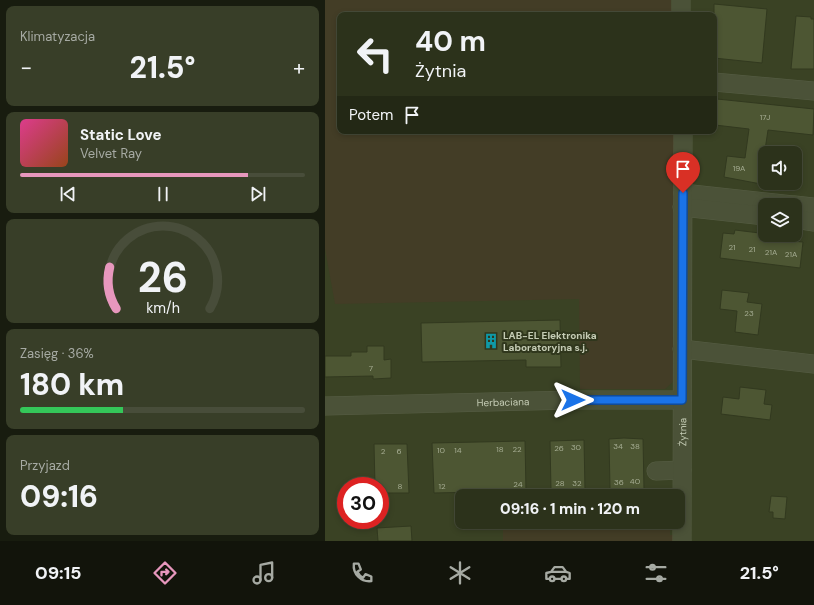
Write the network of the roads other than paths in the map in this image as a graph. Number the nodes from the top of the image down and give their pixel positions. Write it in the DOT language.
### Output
graph roads {
  1 [pos="681,0"];
  2 [pos="681,12"];
  3 [pos="717,82"];
  4 [pos="814,91"];
  5 [pos="683,134"];
  6 [pos="683,200"];
  7 [pos="758,203"];
  8 [pos="802,206"];
  9 [pos="814,208"];
  10 [pos="758,215"];
  11 [pos="802,220"];
  12 [pos="814,222"];
  13 [pos="682,349"];
  14 [pos="814,364"];
  15 [pos="682,400"];
  16 [pos="325,406"];
  17 [pos="656,470"];
  18 [pos="682,470"];
  19 [pos="682,541"];
  1 -- 2 [label="street"];
  3 -- 4 [label="street"];
  5 -- 6 [label="street, Żytnia"];
  6 -- 7 [label="street"];
  6 -- 10 [label="street"];
  6 -- 13 [label="street, Żytnia"];
  8 -- 9 [label="street"];
  11 -- 12 [label="street"];
  13 -- 14 [label="street"];
  13 -- 15 [label="street, Żytnia"];
  15 -- 16 [label="street, Herbaciana"];
  15 -- 18 [label="street, Żytnia"];
  17 -- 18 [label="street"];
  18 -- 19 [label="street, Żytnia"];
}
